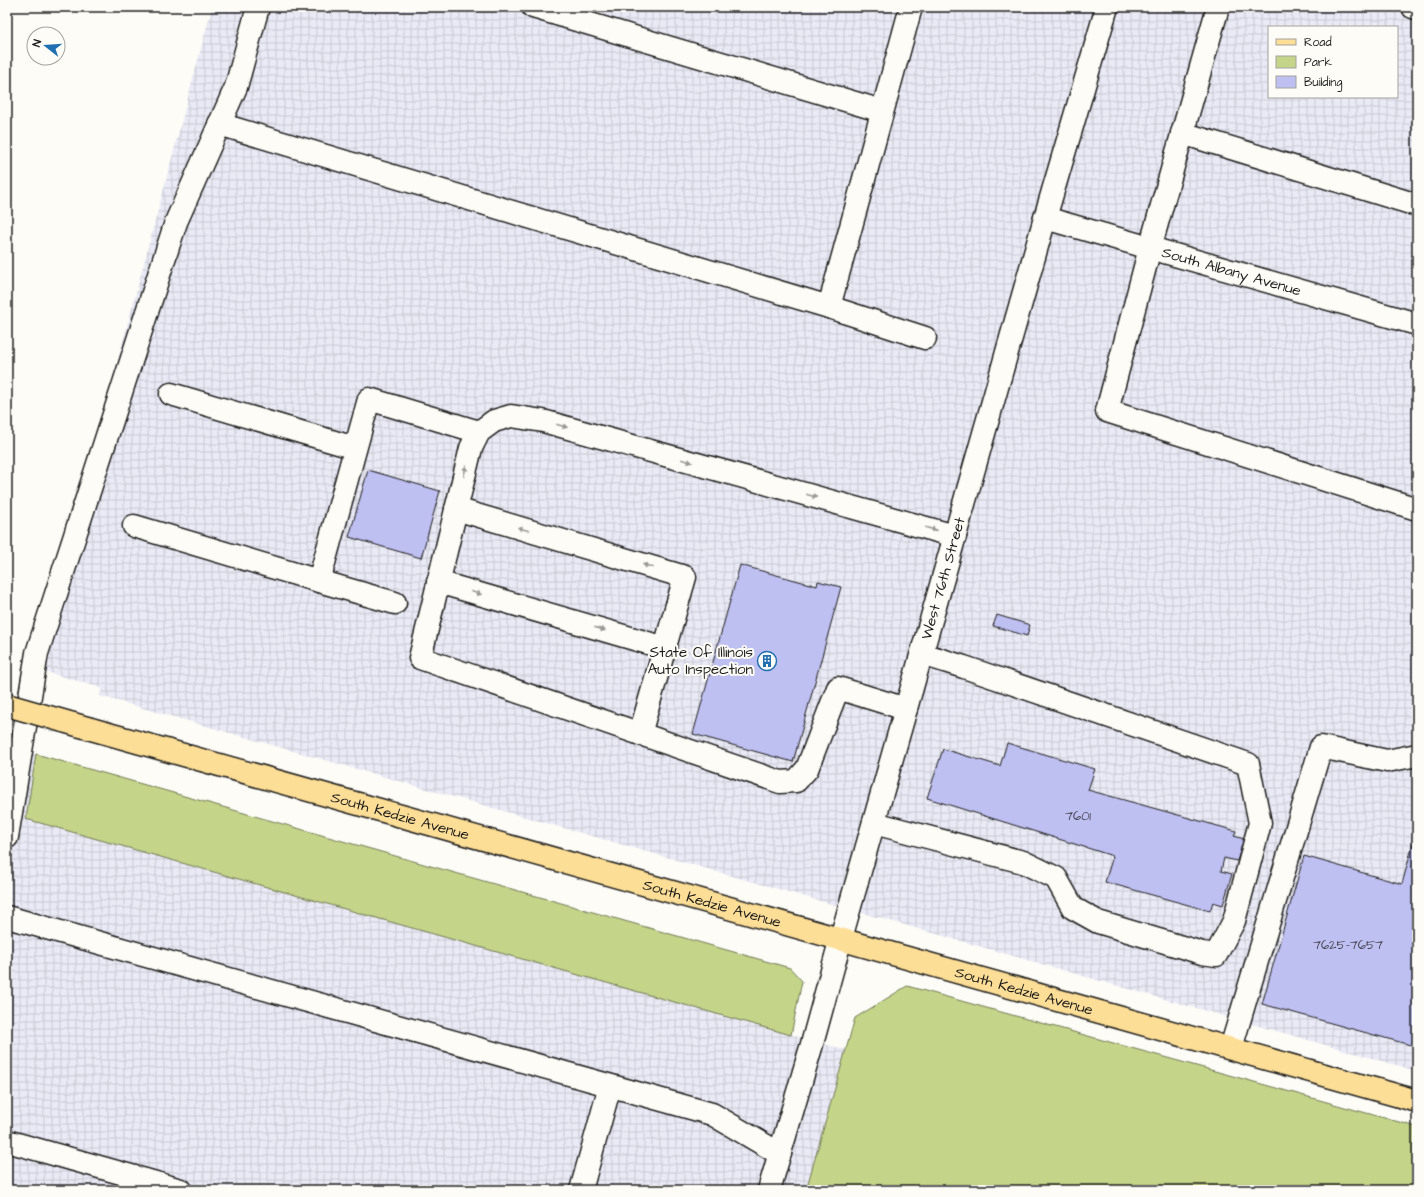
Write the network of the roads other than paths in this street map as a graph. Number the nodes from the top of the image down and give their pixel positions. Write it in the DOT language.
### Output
graph roads {
  1 [pos="258,7"];
  2 [pos="533,7"];
  3 [pos="911,7"];
  4 [pos="1107,7"];
  5 [pos="1218,7"];
  6 [pos="1413,7"];
  7 [pos="1417,8"];
  8 [pos="882,111"];
  9 [pos="219,124"];
  10 [pos="1182,133"];
  11 [pos="1417,205"];
  12 [pos="1046,218"];
  13 [pos="1150,248"];
  14 [pos="829,307"];
  15 [pos="1417,324"];
  16 [pos="925,338"];
  17 [pos="171,394"];
  18 [pos="479,432"];
  19 [pos="356,448"];
  20 [pos="456,509"];
  21 [pos="1417,509"];
  22 [pos="134,526"];
  23 [pos="955,536"];
  24 [pos="319,581"];
  25 [pos="438,582"];
  26 [pos="395,603"];
  27 [pos="665,648"];
  28 [pos="922,654"];
  29 [pos="7,705"];
  30 [pos="906,709"];
  31 [pos="640,734"];
  32 [pos="1417,755"];
  33 [pos="874,823"];
  34 [pos="7,837"];
  35 [pos="7,917"];
  36 [pos="841,938"];
  37 [pos="1231,1048"];
  38 [pos="610,1086"];
  39 [pos="1417,1101"];
  40 [pos="7,1141"];
  41 [pos="780,1154"];
  42 [pos="172,1189"];
  43 [pos="581,1190"];
  44 [pos="769,1190"];
  1 -- 9 [label="street"];
  2 -- 8 [label="street"];
  3 -- 8 [label="street"];
  4 -- 12 [label="street, West 76th Street"];
  5 -- 10 [label="street"];
  6 -- 7 [label="street"];
  8 -- 14 [label="street"];
  9 -- 14 [label="street"];
  9 -- 34 [label="street"];
  10 -- 11 [label="street"];
  10 -- 13 [label="street"];
  12 -- 13 [label="street, South Albany Avenue"];
  12 -- 23 [label="street, West 76th Street"];
  13 -- 15 [label="street, South Albany Avenue"];
  13 -- 21 [label="street"];
  14 -- 16 [label="street"];
  17 -- 19 [label="street"];
  18 -- 19 [label="street"];
  20 -- 18 [label="street, one-way"];
  18 -- 23 [label="street, one-way"];
  19 -- 24 [label="street"];
  20 -- 25 [label="street"];
  27 -- 20 [label="street, one-way"];
  22 -- 24 [label="street"];
  23 -- 28 [label="street, West 76th Street"];
  24 -- 26 [label="street"];
  25 -- 27 [label="street, one-way"];
  25 -- 31 [label="street"];
  27 -- 31 [label="street"];
  28 -- 30 [label="street, West 76th Street"];
  28 -- 33 [label="street"];
  29 -- 36 [label="main road, South Kedzie Avenue, bridge"];
  30 -- 31 [label="street"];
  30 -- 33 [label="street, West 76th Street"];
  32 -- 37 [label="street"];
  33 -- 36 [label="street, West 76th Street"];
  35 -- 38 [label="street"];
  36 -- 37 [label="main road, South Kedzie Avenue"];
  36 -- 41 [label="street, West 76th Street"];
  37 -- 39 [label="main road, South Kedzie Avenue"];
  38 -- 41 [label="street"];
  38 -- 43 [label="street"];
  40 -- 42 [label="street"];
  41 -- 44 [label="street, West 76th Street"];
}
